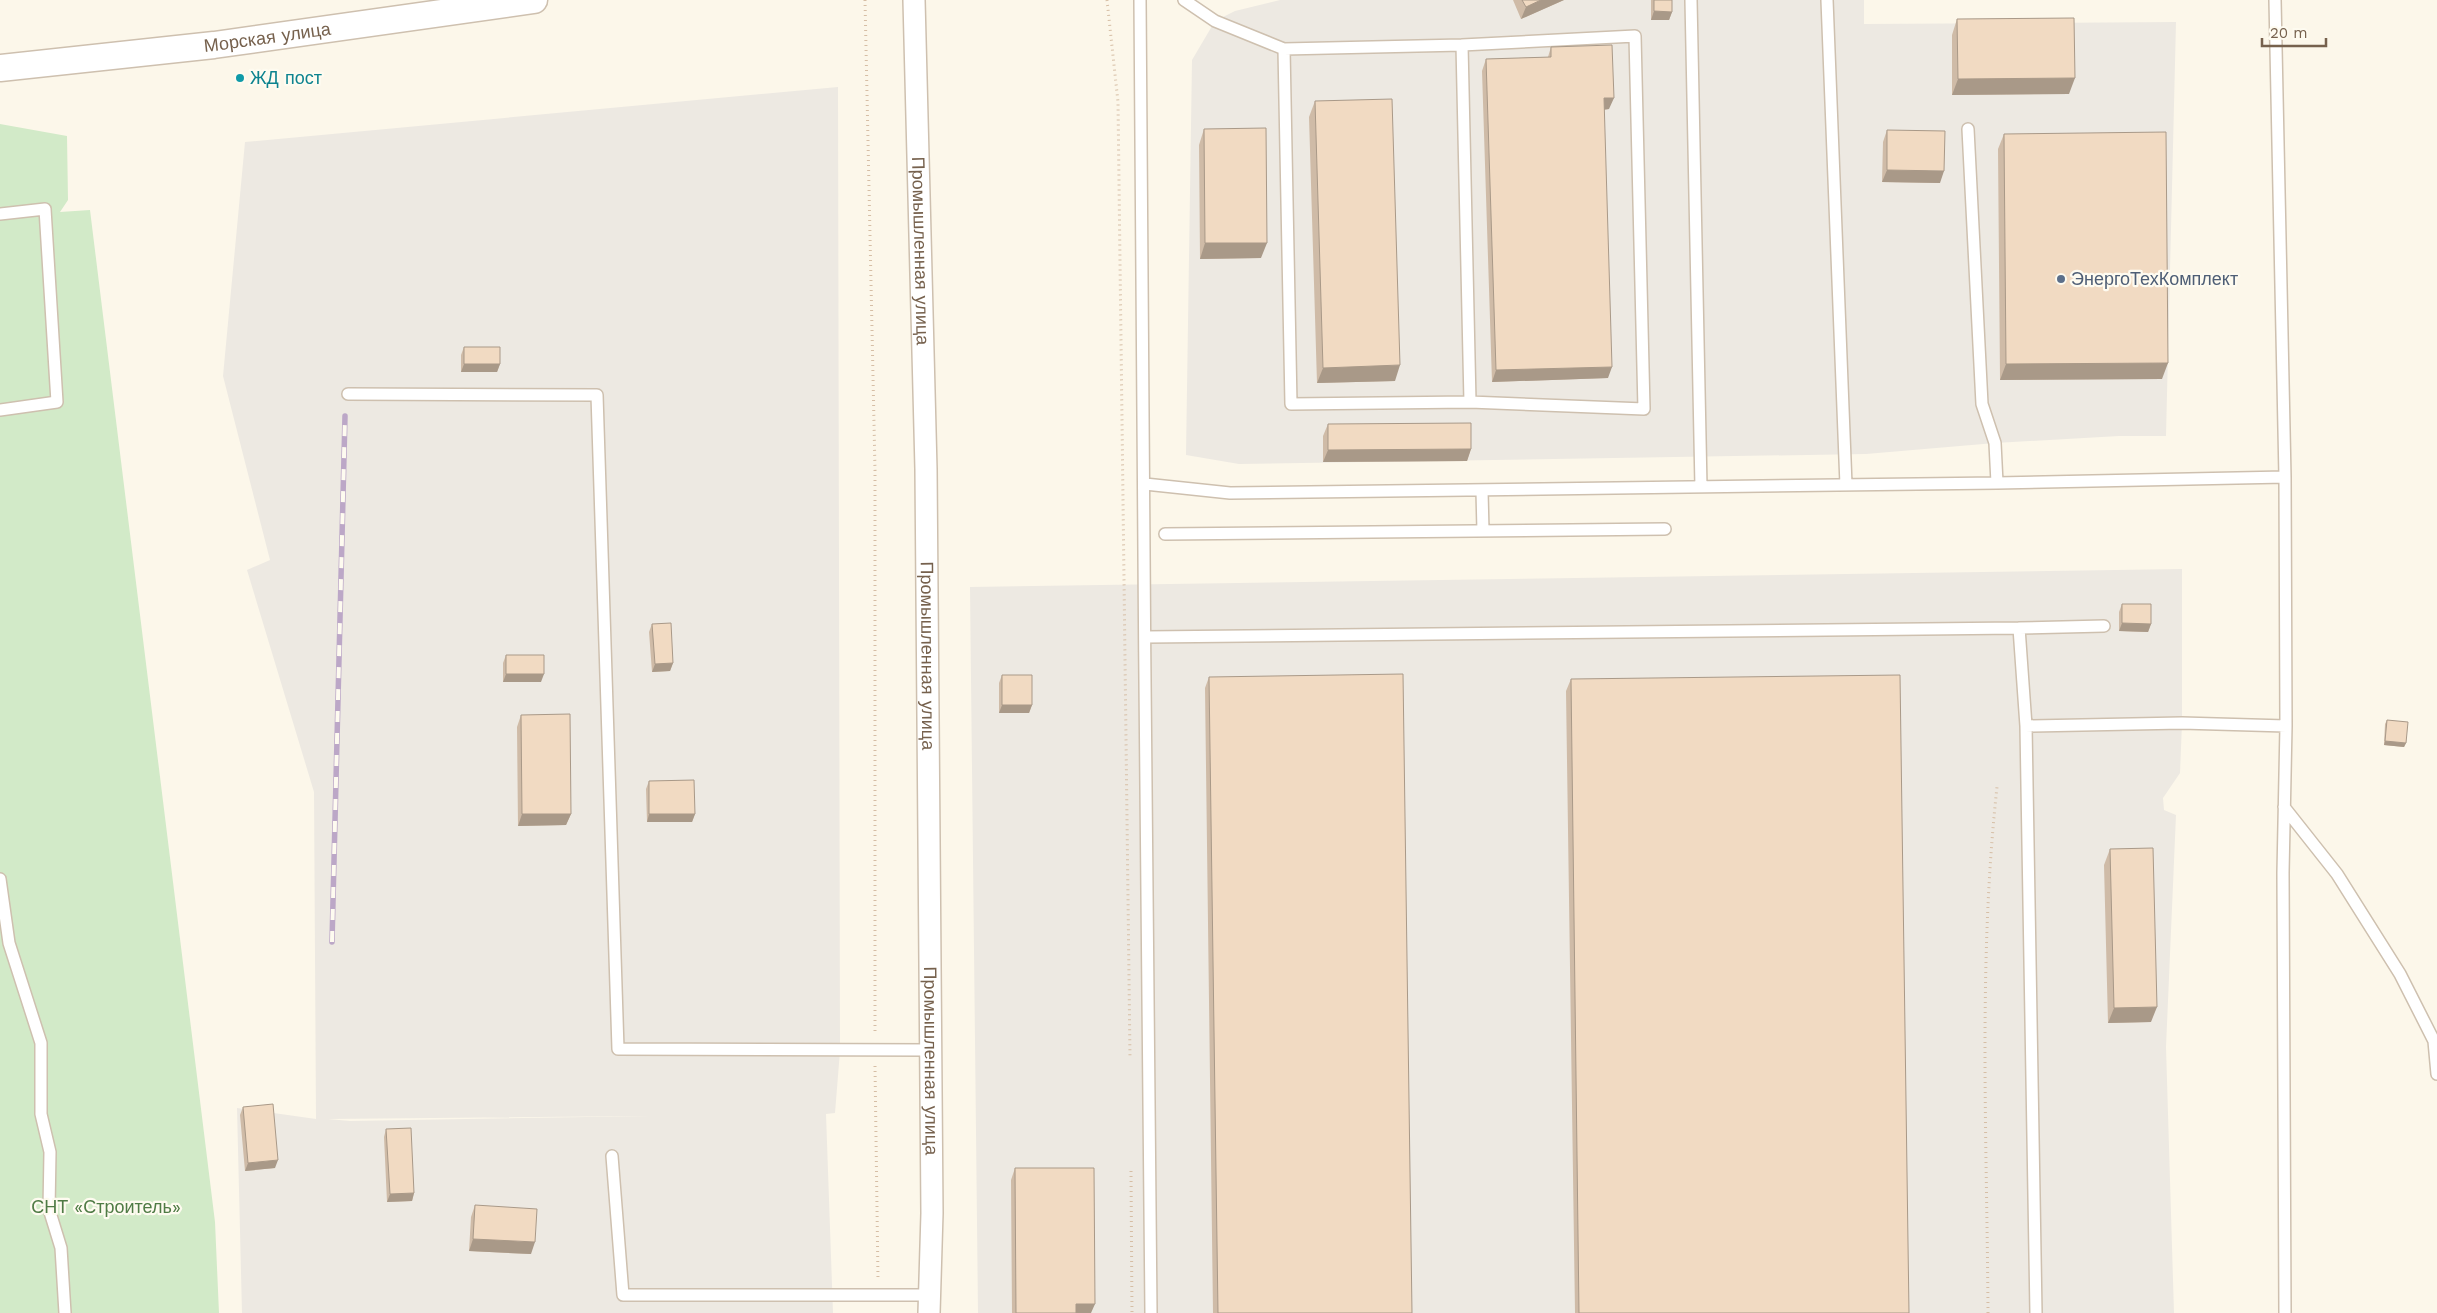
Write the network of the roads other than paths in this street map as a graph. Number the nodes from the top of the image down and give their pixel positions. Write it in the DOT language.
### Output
graph roads {
  1 [pos="534,0"];
  2 [pos="914,0"];
  3 [pos="1140,0"];
  4 [pos="1184,0"];
  5 [pos="1691,0"];
  6 [pos="1826,0"];
  7 [pos="2275,0"];
  8 [pos="1462,45"];
  9 [pos="1284,49"];
  10 [pos="0,68"];
  11 [pos="1968,129"];
  12 [pos="0,214"];
  13 [pos="348,394"];
  14 [pos="1470,402"];
  15 [pos="0,410"];
  16 [pos="2285,477"];
  17 [pos="1997,483"];
  18 [pos="1145,484"];
  19 [pos="1846,485"];
  20 [pos="1701,487"];
  21 [pos="1482,491"];
  22 [pos="1665,529"];
  23 [pos="1483,531"];
  24 [pos="1166,534"];
  25 [pos="2104,626"];
  26 [pos="2019,628"];
  27 [pos="1146,637"];
  28 [pos="2026,726"];
  29 [pos="2286,726"];
  30 [pos="2284,807"];
  31 [pos="0,879"];
  32 [pos="4,944"];
  33 [pos="930,1050"];
  34 [pos="2437,1074"];
  35 [pos="612,1156"];
  36 [pos="930,1304"];
  37 [pos="65,1313"];
  38 [pos="1151,1313"];
  39 [pos="2036,1313"];
  40 [pos="2286,1313"];
  1 -- 10 [label="street, Морская улица"];
  2 -- 33 [label="street, Промышленная улица"];
  3 -- 18 [label="lane"];
  4 -- 9 [label="lane"];
  5 -- 20 [label="lane"];
  6 -- 19 [label="lane"];
  7 -- 16 [label="lane"];
  8 -- 9 [label="lane"];
  8 -- 14 [label="lane"];
  8 -- 14 [label="lane"];
  9 -- 14 [label="lane"];
  11 -- 17 [label="lane"];
  12 -- 15 [label="lane"];
  13 -- 33 [label="lane"];
  16 -- 17 [label="lane"];
  16 -- 29 [label="lane"];
  17 -- 19 [label="lane"];
  18 -- 21 [label="lane"];
  18 -- 27 [label="lane"];
  19 -- 20 [label="lane"];
  20 -- 21 [label="lane"];
  21 -- 23 [label="lane"];
  22 -- 23 [label="lane"];
  23 -- 24 [label="lane"];
  25 -- 26 [label="lane"];
  26 -- 27 [label="lane"];
  26 -- 28 [label="lane"];
  27 -- 38 [label="lane"];
  28 -- 29 [label="lane"];
  28 -- 39 [label="lane"];
  29 -- 30 [label="lane"];
  30 -- 34 [label="lane"];
  30 -- 40 [label="lane"];
  31 -- 32 [label="lane"];
  32 -- 37 [label="lane"];
  33 -- 36 [label="street, Промышленная улица"];
  35 -- 36 [label="lane"];
}
